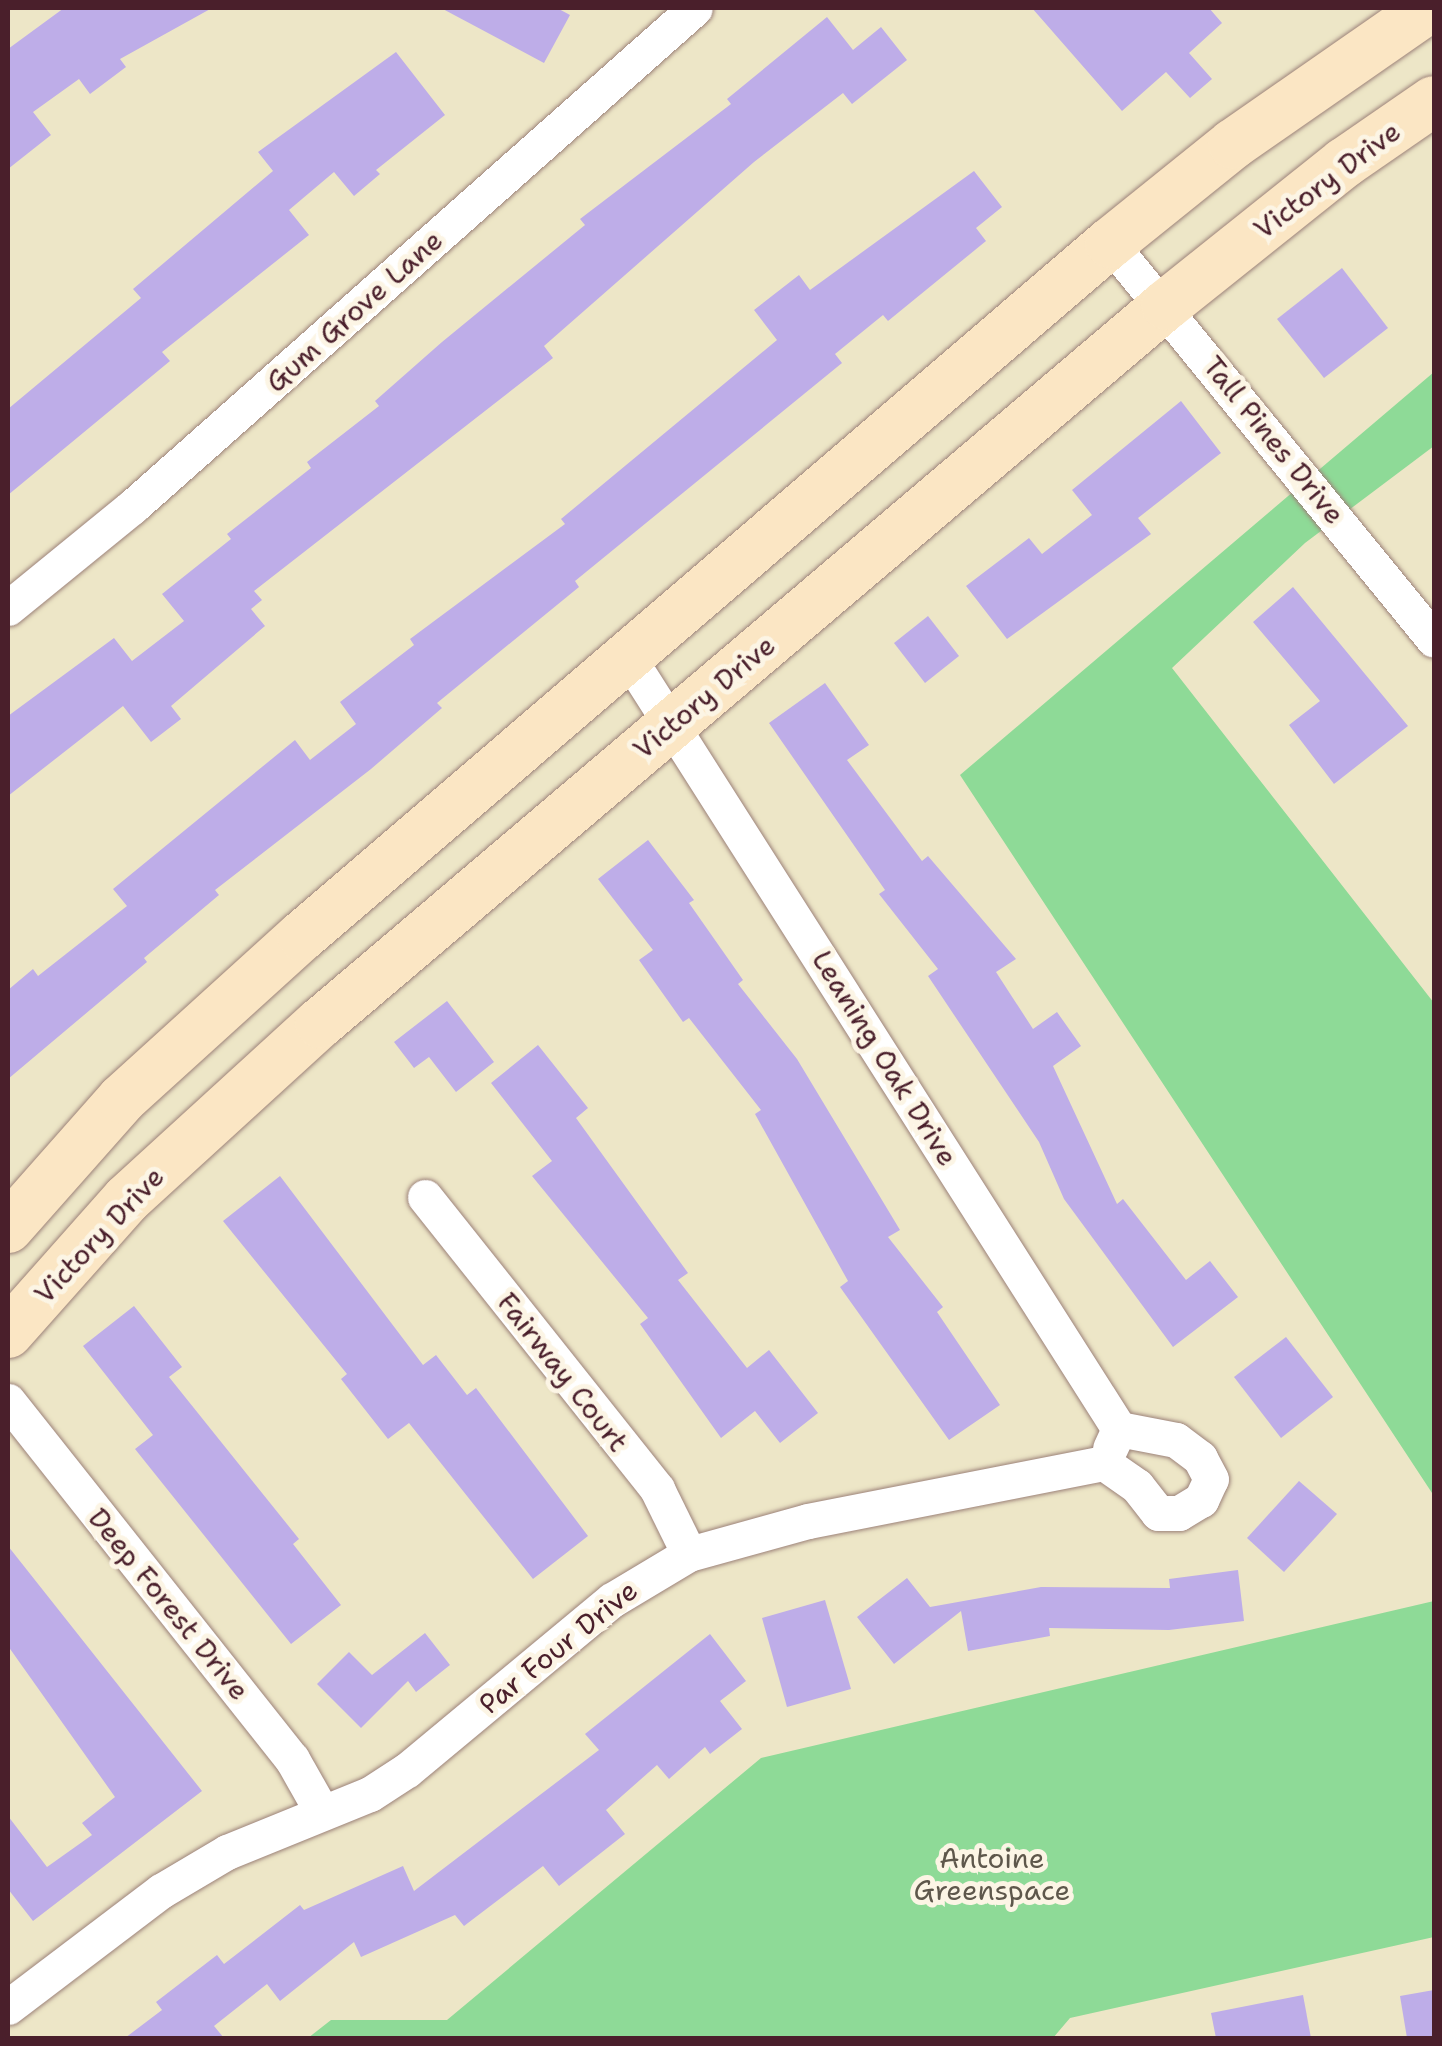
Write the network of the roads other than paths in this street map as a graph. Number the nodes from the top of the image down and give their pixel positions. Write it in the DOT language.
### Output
graph roads {
  1 [pos="695,8"];
  2 [pos="1429,8"];
  3 [pos="1377,25"];
  4 [pos="1434,101"];
  5 [pos="1110,243"];
  6 [pos="1166,305"];
  7 [pos="8,608"];
  8 [pos="1434,640"];
  9 [pos="628,658"];
  10 [pos="674,722"];
  11 [pos="426,1197"];
  12 [pos="8,1228"];
  13 [pos="8,1333"];
  14 [pos="8,1402"];
  15 [pos="1118,1429"];
  16 [pos="1104,1463"];
  17 [pos="689,1554"];
  18 [pos="322,1812"];
  19 [pos="8,2007"];
  1 -- 7 [label="street, Gum Grove Lane"];
  2 -- 3 [label="main road"];
  3 -- 5 [label="main road"];
  4 -- 6 [label="main road, Victory Drive"];
  5 -- 6 [label="street, Tall Pines Drive"];
  5 -- 9 [label="main road"];
  6 -- 8 [label="street, Tall Pines Drive"];
  6 -- 10 [label="main road, Victory Drive"];
  9 -- 10 [label="street, Leaning Oak Drive"];
  9 -- 12 [label="main road"];
  10 -- 13 [label="main road, Victory Drive"];
  10 -- 15 [label="street, Leaning Oak Drive"];
  11 -- 17 [label="street, Fairway Court"];
  14 -- 18 [label="street, Deep Forest Drive"];
  15 -- 16 [label="street"];
  15 -- 16 [label="street"];
  16 -- 17 [label="street, Par Four Drive"];
  17 -- 18 [label="street, Par Four Drive"];
  18 -- 19 [label="street, Par Four Drive"];
}
